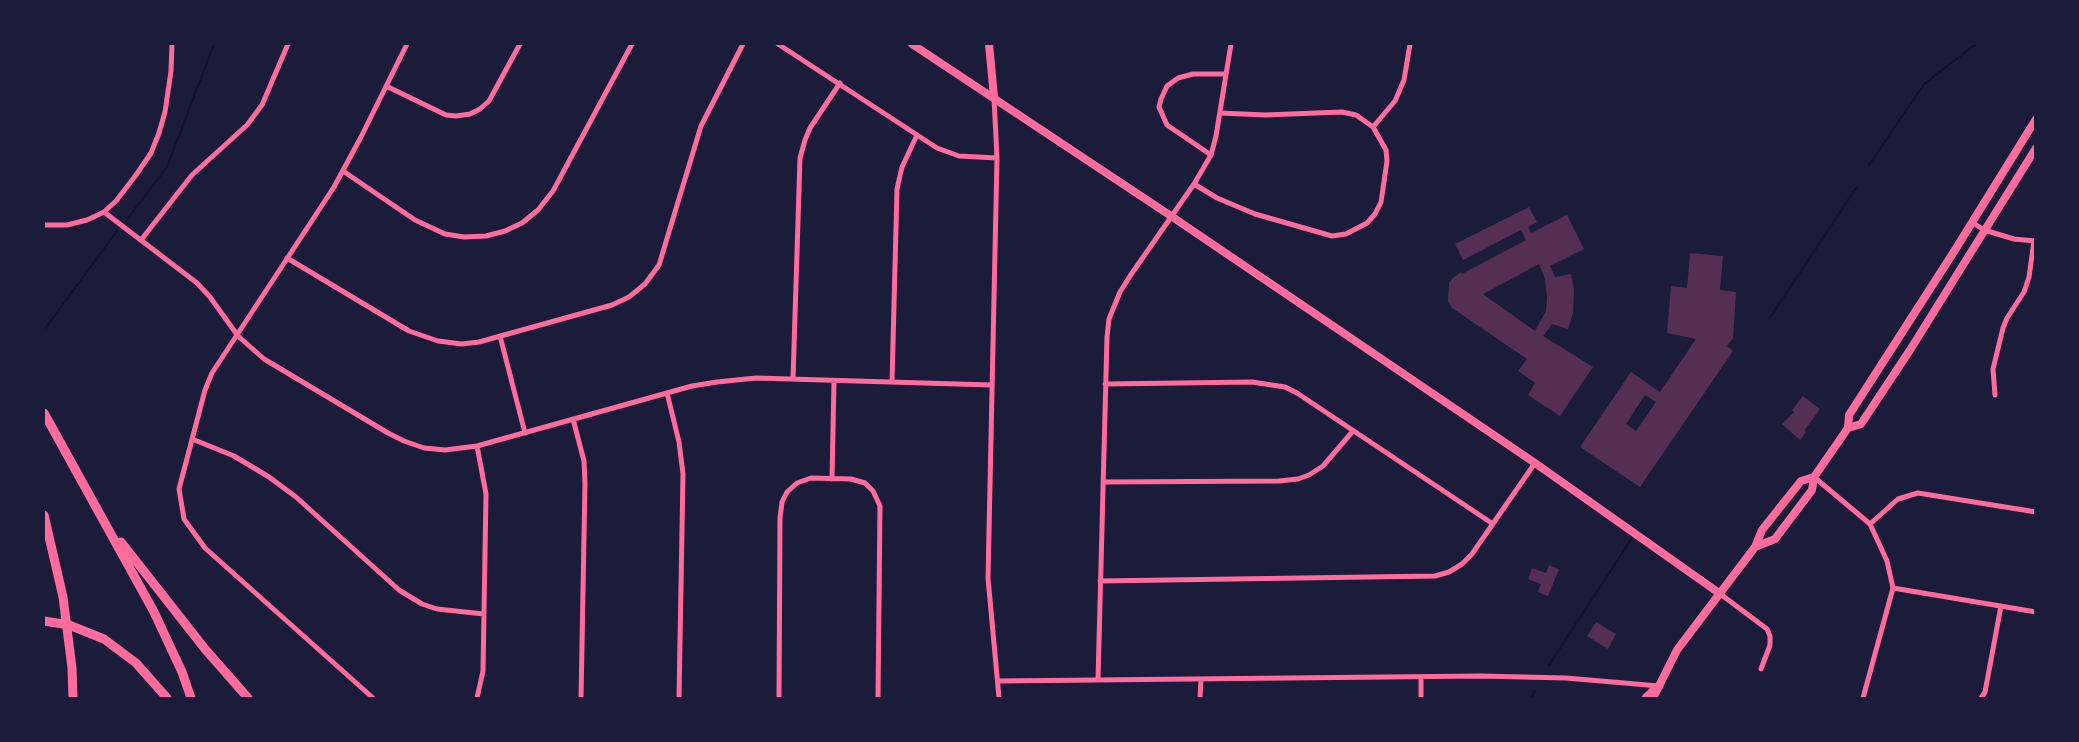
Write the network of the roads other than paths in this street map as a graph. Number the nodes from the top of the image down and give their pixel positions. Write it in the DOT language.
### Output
graph roads {
  1 [pos="172,44"];
  2 [pos="288,44"];
  3 [pos="407,44"];
  4 [pos="520,44"];
  5 [pos="632,44"];
  6 [pos="743,44"];
  7 [pos="778,44"];
  8 [pos="912,44"];
  9 [pos="989,44"];
  10 [pos="1231,44"];
  11 [pos="1410,44"];
  12 [pos="1226,74"];
  13 [pos="840,83"];
  14 [pos="386,87"];
  15 [pos="994,97"];
  16 [pos="1220,113"];
  17 [pos="2036,119"];
  18 [pos="1373,127"];
  19 [pos="917,135"];
  20 [pos="2036,148"];
  21 [pos="1211,155"];
  22 [pos="997,158"];
  23 [pos="343,171"];
  24 [pos="1194,184"];
  25 [pos="104,212"];
  26 [pos="1171,216"];
  27 [pos="1972,222"];
  28 [pos="44,225"];
  29 [pos="1984,230"];
  30 [pos="141,240"];
  31 [pos="2035,241"];
  32 [pos="287,258"];
  33 [pos="238,336"];
  34 [pos="500,336"];
  35 [pos="1893,347"];
  36 [pos="1906,356"];
  37 [pos="793,379"];
  38 [pos="834,381"];
  39 [pos="892,382"];
  40 [pos="1105,384"];
  41 [pos="991,385"];
  42 [pos="667,393"];
  43 [pos="1995,395"];
  44 [pos="44,413"];
  45 [pos="573,419"];
  46 [pos="1848,428"];
  47 [pos="1353,431"];
  48 [pos="525,433"];
  49 [pos="192,439"];
  50 [pos="477,446"];
  51 [pos="1535,463"];
  52 [pos="1814,477"];
  53 [pos="832,479"];
  54 [pos="1103,482"];
  55 [pos="2036,512"];
  56 [pos="44,515"];
  57 [pos="1493,524"];
  58 [pos="1870,524"];
  59 [pos="107,525"];
  60 [pos="1755,547"];
  61 [pos="1100,581"];
  62 [pos="1893,588"];
  63 [pos="1719,593"];
  64 [pos="2001,606"];
  65 [pos="2036,612"];
  66 [pos="484,614"];
  67 [pos="44,621"];
  68 [pos="1761,669"];
  69 [pos="1201,678"];
  70 [pos="1420,678"];
  71 [pos="1098,680"];
  72 [pos="998,681"];
  73 [pos="1659,686"];
  74 [pos="73,699"];
  75 [pos="168,699"];
  76 [pos="191,699"];
  77 [pos="248,699"];
  78 [pos="373,699"];
  79 [pos="477,699"];
  80 [pos="581,699"];
  81 [pos="679,699"];
  82 [pos="778,699"];
  83 [pos="878,699"];
  84 [pos="999,699"];
  85 [pos="1200,699"];
  86 [pos="1421,699"];
  87 [pos="1646,699"];
  88 [pos="1653,699"];
  89 [pos="1863,699"];
  90 [pos="1981,699"];
  1 -- 25 [label="street"];
  2 -- 30 [label="street"];
  3 -- 14 [label="street"];
  4 -- 14 [label="street"];
  5 -- 23 [label="street"];
  6 -- 34 [label="street"];
  7 -- 13 [label="street"];
  8 -- 15 [label="main road"];
  9 -- 15 [label="main road"];
  10 -- 12 [label="street"];
  11 -- 18 [label="street"];
  12 -- 16 [label="street"];
  12 -- 21 [label="street"];
  13 -- 19 [label="street"];
  13 -- 37 [label="street"];
  14 -- 23 [label="street"];
  15 -- 22 [label="street"];
  15 -- 26 [label="main road"];
  16 -- 18 [label="street"];
  16 -- 21 [label="street"];
  17 -- 27 [label="main road"];
  18 -- 24 [label="street"];
  19 -- 22 [label="street"];
  19 -- 39 [label="street"];
  20 -- 29 [label="main road"];
  21 -- 24 [label="street"];
  22 -- 41 [label="street"];
  23 -- 32 [label="street"];
  24 -- 26 [label="street"];
  25 -- 28 [label="street"];
  25 -- 30 [label="street"];
  26 -- 40 [label="street"];
  26 -- 51 [label="main road"];
  27 -- 29 [label="street"];
  27 -- 35 [label="main road"];
  29 -- 31 [label="street"];
  29 -- 36 [label="main road"];
  30 -- 33 [label="street"];
  31 -- 43 [label="street"];
  32 -- 33 [label="street"];
  32 -- 34 [label="street"];
  33 -- 49 [label="street"];
  33 -- 50 [label="street"];
  34 -- 48 [label="street"];
  35 -- 36 [label="main road"];
  35 -- 46 [label="main road"];
  36 -- 46 [label="main road"];
  37 -- 38 [label="street"];
  37 -- 42 [label="street"];
  38 -- 39 [label="street"];
  38 -- 53 [label="street"];
  39 -- 41 [label="street"];
  40 -- 47 [label="street"];
  40 -- 54 [label="street"];
  41 -- 72 [label="street"];
  42 -- 45 [label="street"];
  42 -- 81 [label="street"];
  44 -- 59 [label="highway"];
  45 -- 48 [label="street"];
  45 -- 80 [label="street"];
  46 -- 52 [label="main road"];
  47 -- 54 [label="street"];
  47 -- 57 [label="street"];
  48 -- 50 [label="street"];
  49 -- 66 [label="street"];
  49 -- 78 [label="street"];
  50 -- 66 [label="street"];
  51 -- 57 [label="street"];
  51 -- 63 [label="main road"];
  52 -- 58 [label="street"];
  52 -- 60 [label="main road"];
  52 -- 60 [label="main road"];
  53 -- 82 [label="street"];
  53 -- 83 [label="street"];
  54 -- 61 [label="street"];
  55 -- 58 [label="street"];
  56 -- 74 [label="highway"];
  57 -- 61 [label="street"];
  58 -- 62 [label="street"];
  59 -- 76 [label="highway"];
  59 -- 77 [label="highway"];
  60 -- 63 [label="main road"];
  61 -- 71 [label="street"];
  62 -- 64 [label="street"];
  62 -- 89 [label="street"];
  63 -- 68 [label="street"];
  63 -- 73 [label="main road"];
  64 -- 65 [label="street"];
  64 -- 90 [label="street"];
  66 -- 79 [label="street"];
  67 -- 75 [label="highway"];
  69 -- 70 [label="street"];
  69 -- 71 [label="street"];
  69 -- 85 [label="street"];
  70 -- 73 [label="street"];
  70 -- 86 [label="street"];
  71 -- 72 [label="street"];
  72 -- 84 [label="street"];
  73 -- 87 [label="highway"];
  73 -- 88 [label="main road"];
}
